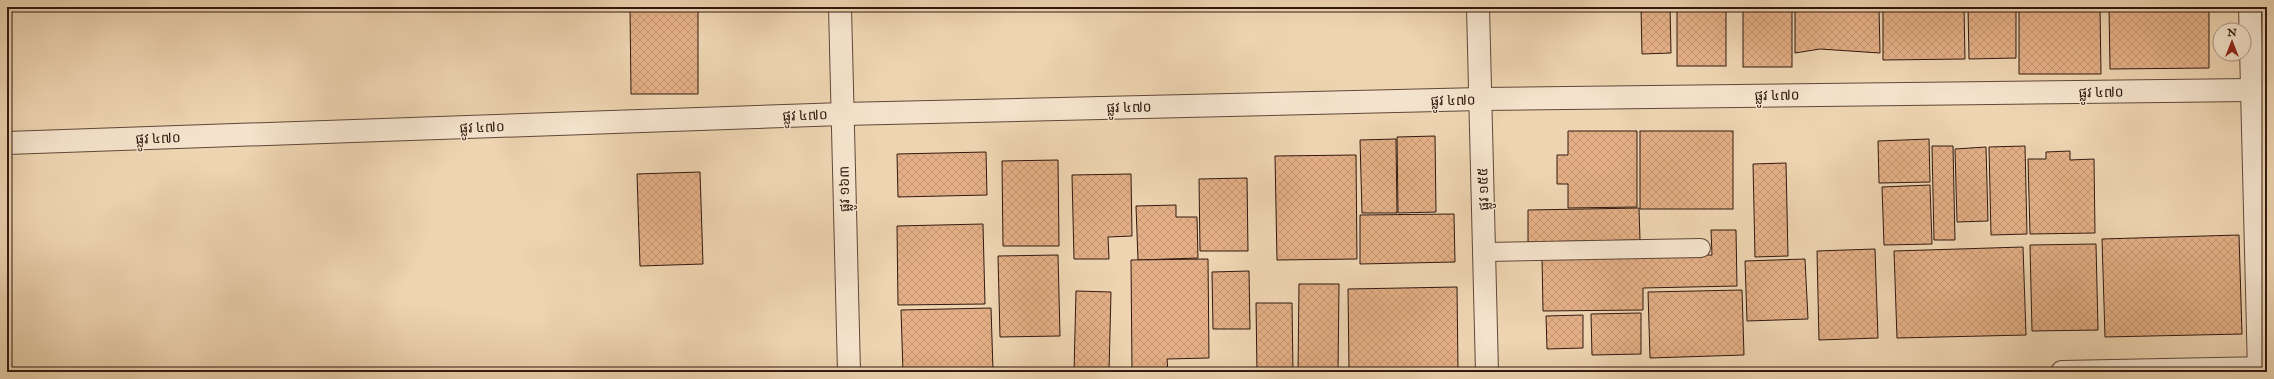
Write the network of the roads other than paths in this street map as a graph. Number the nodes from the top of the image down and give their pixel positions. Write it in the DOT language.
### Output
graph roads {
  1 [pos="840,7"];
  2 [pos="1478,7"];
  3 [pos="2250,7"];
  4 [pos="2252,90"];
  5 [pos="1481,99"];
  6 [pos="843,114"];
  7 [pos="7,143"];
  8 [pos="1701,248"];
  9 [pos="1485,252"];
  10 [pos="2261,369"];
  11 [pos="849,372"];
  12 [pos="1488,372"];
  13 [pos="2062,372"];
  1 -- 6 [label="street, ផ្លូវ ១៦៣"];
  2 -- 5 [label="street, ផ្លូវ ១៥៥"];
  3 -- 4 [label="street"];
  4 -- 5 [label="street, ផ្លូវ ៤៧០"];
  4 -- 10 [label="street"];
  5 -- 6 [label="street, ផ្លូវ ៤៧០"];
  5 -- 9 [label="street, ផ្លូវ ១៥៥"];
  6 -- 7 [label="street, ផ្លូវ ៤៧០"];
  6 -- 11 [label="street, ផ្លូវ ១៦៣"];
  8 -- 9 [label="lane"];
  9 -- 12 [label="street, ផ្លូវ ១៥៥"];
  10 -- 13 [label="street"];
}
